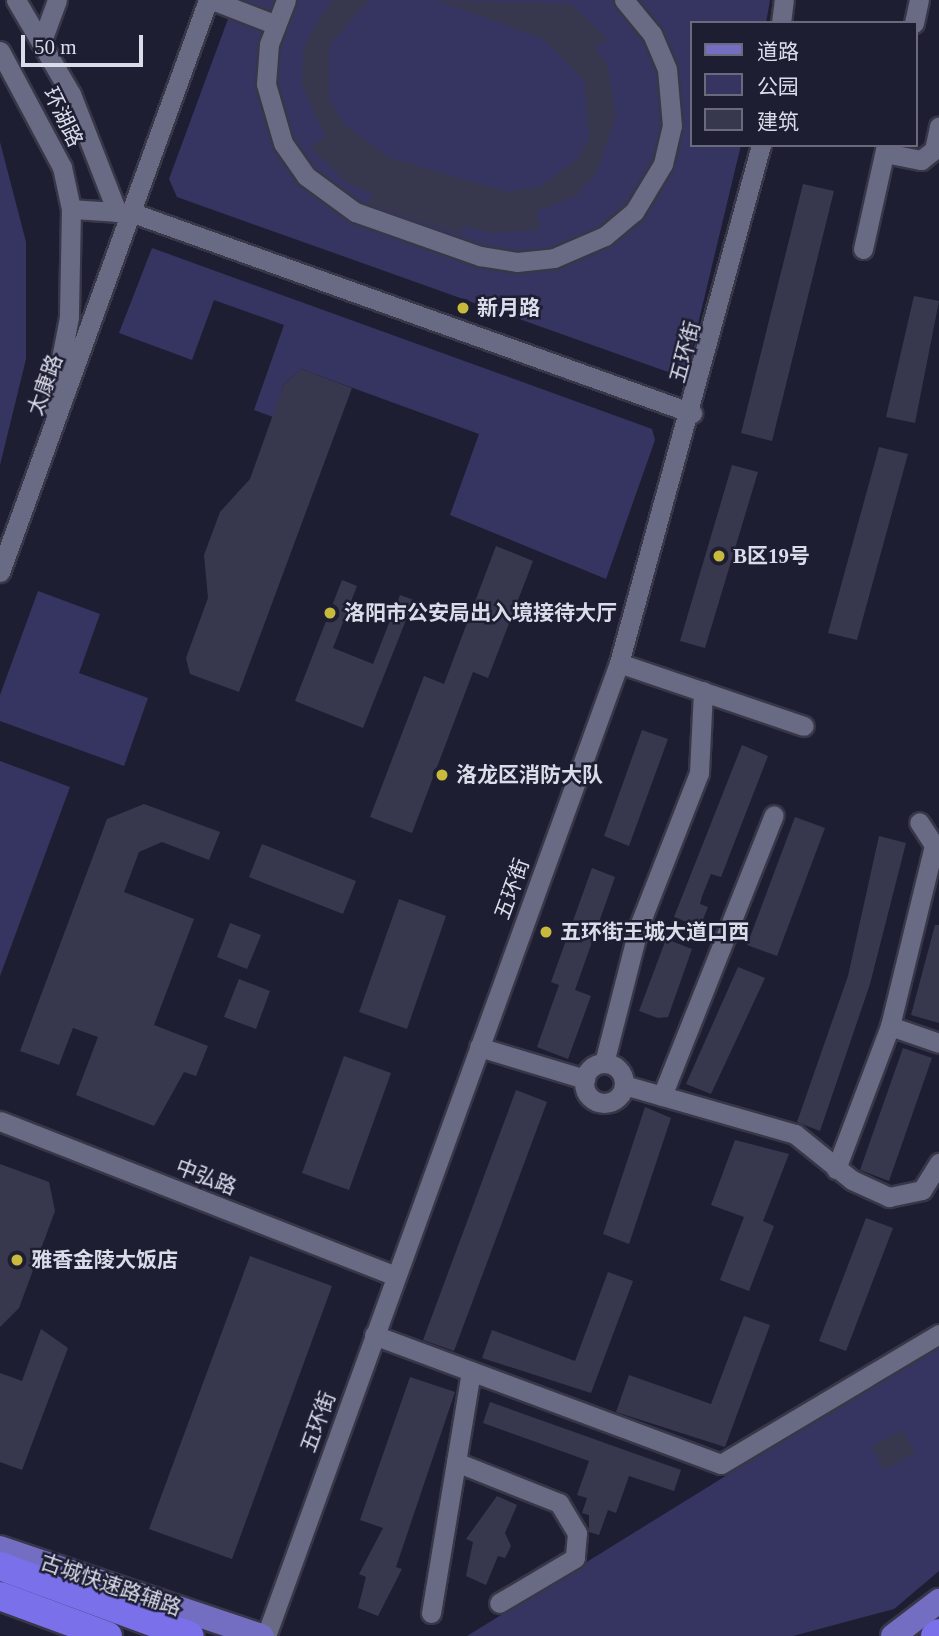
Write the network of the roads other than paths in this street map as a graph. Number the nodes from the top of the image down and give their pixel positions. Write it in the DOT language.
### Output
graph roads {
  1 [pos="16,0"];
  2 [pos="57,0"];
  3 [pos="210,0"];
  4 [pos="286,0"];
  5 [pos="624,0"];
  6 [pos="784,0"];
  7 [pos="919,0"];
  8 [pos="781,21"];
  9 [pos="914,21"];
  10 [pos="274,24"];
  11 [pos="43,38"];
  12 [pos="0,51"];
  13 [pos="939,127"];
  14 [pos="760,147"];
  15 [pos="886,149"];
  16 [pos="71,209"];
  17 [pos="125,213"];
  18 [pos="863,249"];
  19 [pos="692,413"];
  20 [pos="13,538"];
  21 [pos="0,572"];
  22 [pos="619,663"];
  23 [pos="703,691"];
  24 [pos="804,726"];
  25 [pos="774,815"];
  26 [pos="919,822"];
  27 [pos="890,1026"];
  28 [pos="939,1042"];
  29 [pos="479,1047"];
  30 [pos="604,1063"];
  31 [pos="584,1079"];
  32 [pos="624,1084"];
  33 [pos="662,1096"];
  34 [pos="0,1121"];
  35 [pos="939,1163"];
  36 [pos="836,1169"];
  37 [pos="395,1276"];
  38 [pos="939,1334"];
  39 [pos="374,1335"];
  40 [pos="471,1371"];
  41 [pos="456,1462"];
  42 [pos="0,1548"];
  43 [pos="0,1566"];
  44 [pos="0,1586"];
  45 [pos="0,1596"];
  46 [pos="939,1601"];
  47 [pos="499,1603"];
  48 [pos="432,1613"];
  49 [pos="71,1622"];
  50 [pos="939,1633"];
  51 [pos="108,1636"];
  52 [pos="190,1636"];
  53 [pos="264,1636"];
  54 [pos="893,1636"];
  55 [pos="934,1636"];
  1 -- 11 [label="street"];
  2 -- 11 [label="street"];
  3 -- 10 [label="street"];
  3 -- 17 [label="street, 太康路"];
  4 -- 10 [label="street"];
  5 -- 10 [label="street"];
  6 -- 8 [label="street"];
  7 -- 9 [label="street"];
  11 -- 17 [label="street"];
  12 -- 16 [label="street, 环湖路"];
  13 -- 15 [label="street"];
  14 -- 19 [label="street, 五环街"];
  15 -- 18 [label="street"];
  16 -- 17 [label="street"];
  16 -- 20 [label="street, 环湖路"];
  17 -- 19 [label="street"];
  17 -- 20 [label="street, 太康路"];
  19 -- 22 [label="street, 五环街"];
  20 -- 21 [label="street, 太康路"];
  22 -- 23 [label="street"];
  22 -- 29 [label="street, 五环街"];
  23 -- 24 [label="street"];
  23 -- 30 [label="street"];
  25 -- 33 [label="street"];
  26 -- 27 [label="street"];
  27 -- 28 [label="street"];
  27 -- 36 [label="street"];
  29 -- 31 [label="street"];
  29 -- 37 [label="street, 五环街"];
  30 -- 31 [label="street"];
  30 -- 32 [label="street"];
  31 -- 32 [label="street"];
  32 -- 33 [label="street"];
  33 -- 36 [label="street"];
  34 -- 37 [label="street, 中弘路"];
  35 -- 36 [label="street"];
  37 -- 39 [label="street, 五环街"];
  38 -- 40 [label="street"];
  39 -- 40 [label="street"];
  39 -- 53 [label="street, 五环街"];
  40 -- 41 [label="street"];
  41 -- 47 [label="street"];
  41 -- 48 [label="street"];
  42 -- 53 [label="main road, 古城快速路辅路"];
  43 -- 52 [label="highway"];
  44 -- 49 [label="highway"];
  45 -- 49 [label="highway"];
  46 -- 54 [label="main road"];
  49 -- 51 [label="highway"];
  50 -- 55 [label="highway"];
}
